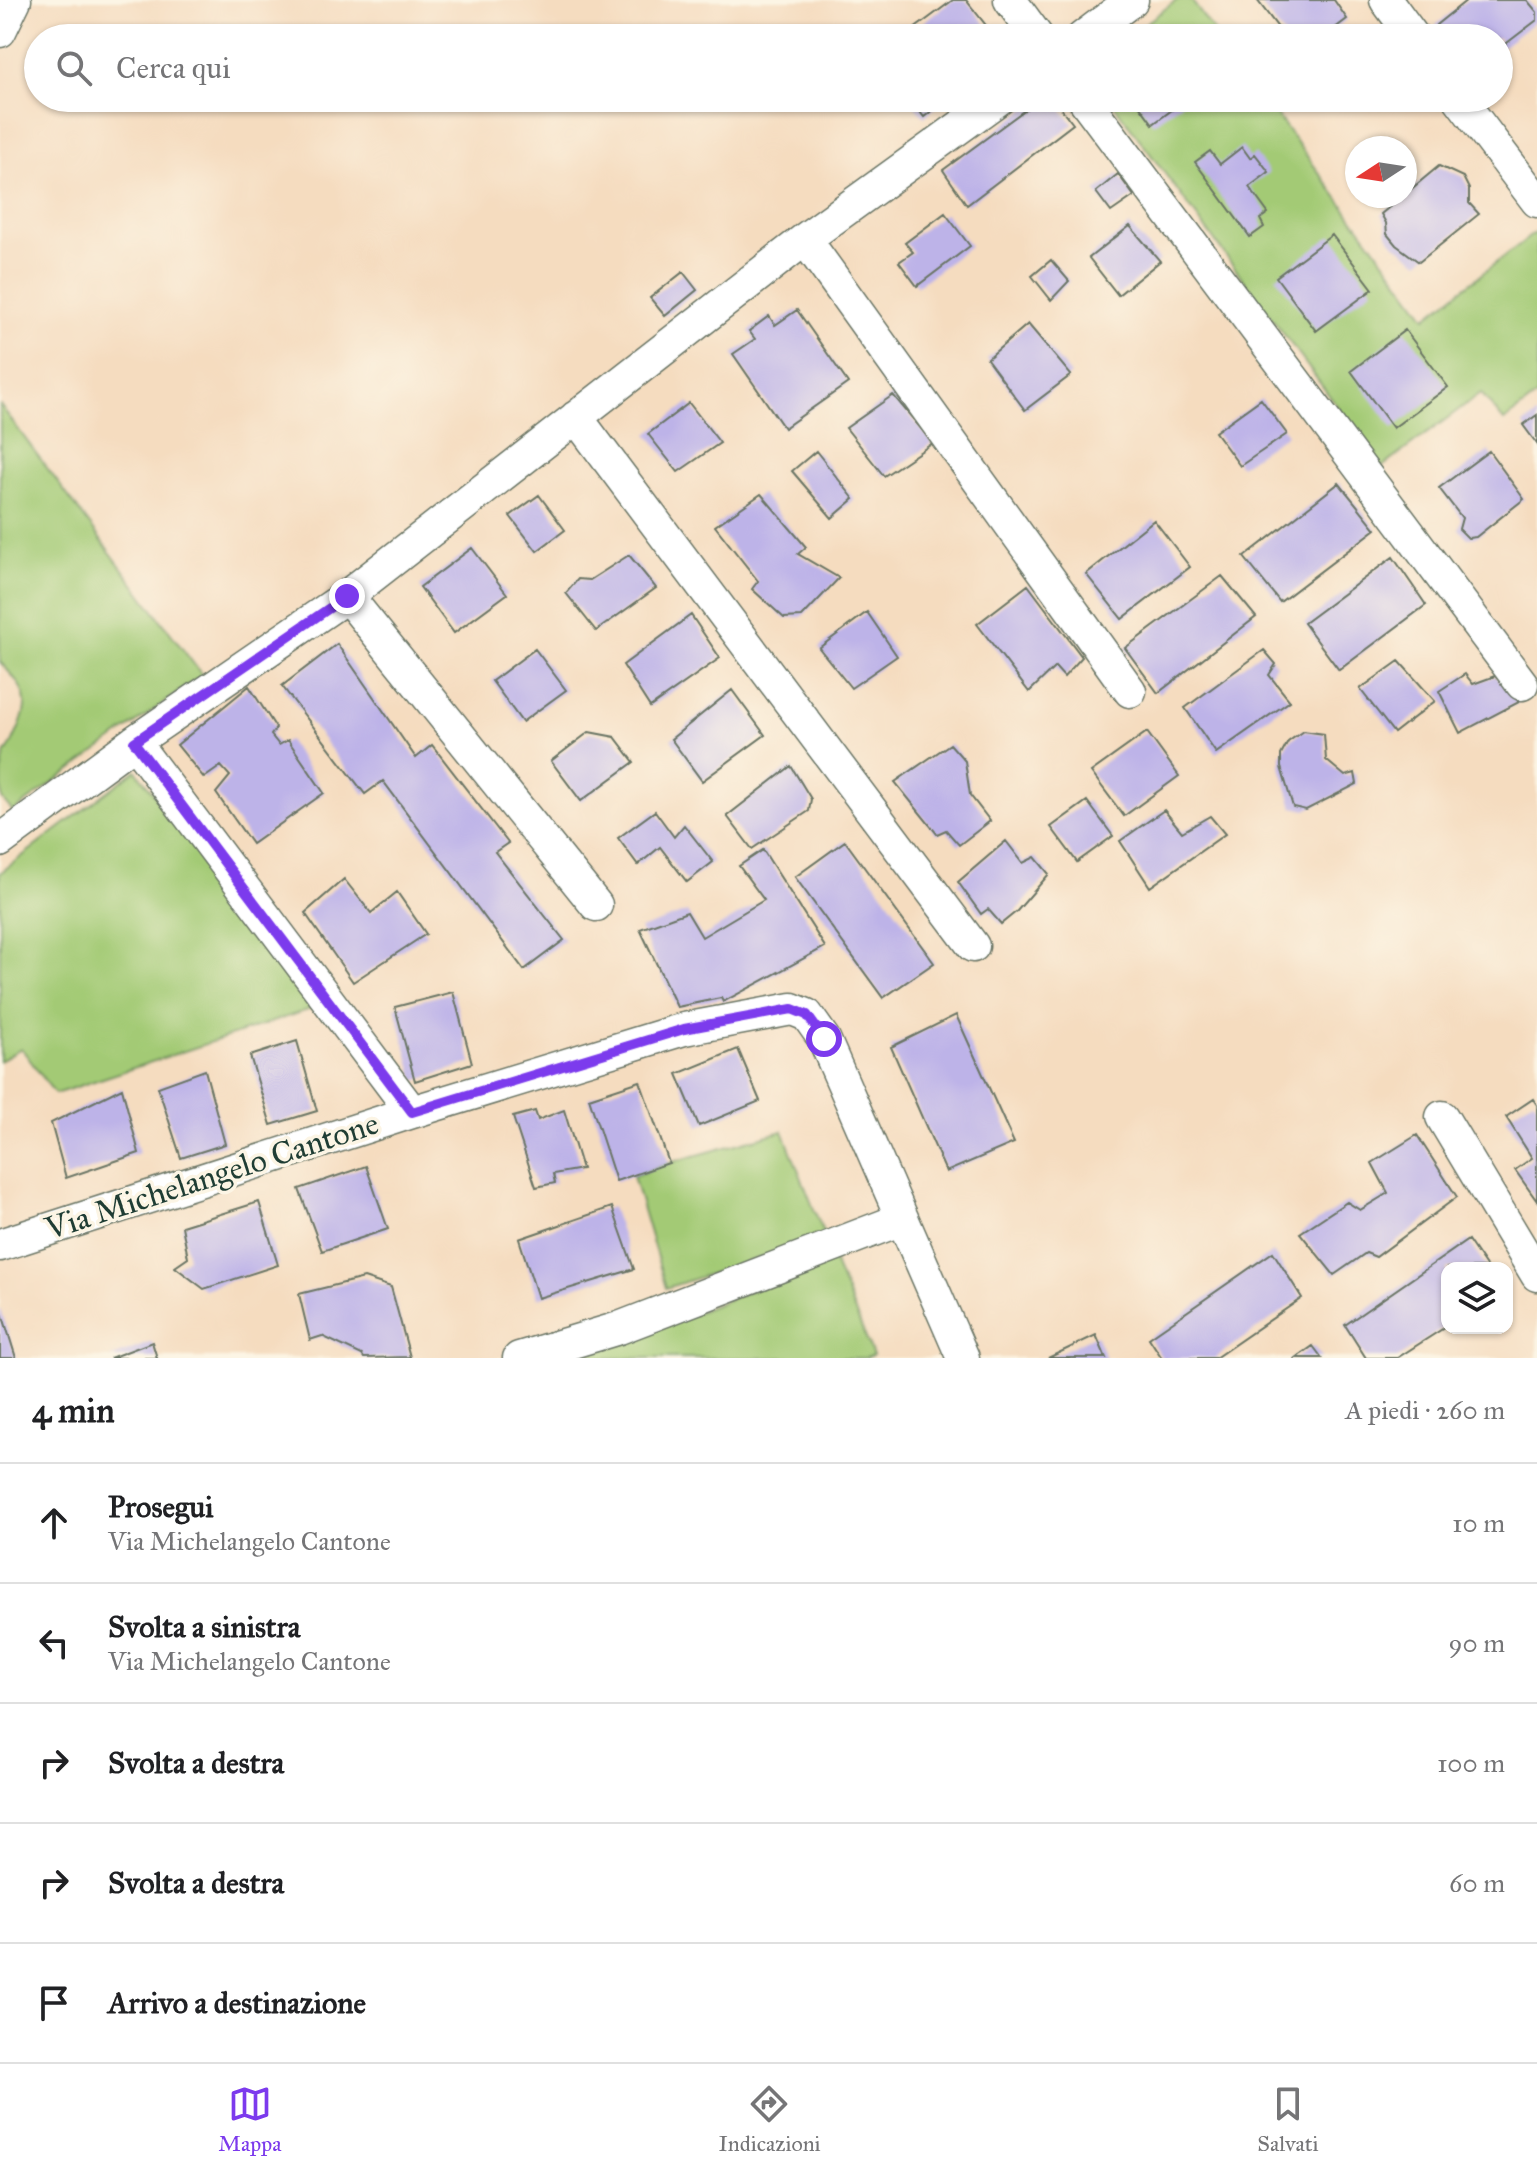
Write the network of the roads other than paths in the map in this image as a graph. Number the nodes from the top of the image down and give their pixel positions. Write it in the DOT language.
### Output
graph roads {
  1 [pos="15,0"];
  2 [pos="1010,0"];
  3 [pos="1132,0"];
  4 [pos="1386,0"];
  5 [pos="1028,24"];
  6 [pos="1100,24"];
  7 [pos="1404,24"];
  8 [pos="0,31"];
  9 [pos="981,112"];
  10 [pos="1093,112"];
  11 [pos="1470,112"];
  12 [pos="1537,201"];
  13 [pos="805,239"];
  14 [pos="576,417"];
  15 [pos="347,596"];
  16 [pos="1522,684"];
  17 [pos="1130,691"];
  18 [pos="134,742"];
  19 [pos="0,841"];
  20 [pos="596,905"];
  21 [pos="973,946"];
  22 [pos="412,1112"];
  23 [pos="1442,1117"];
  24 [pos="902,1219"];
  25 [pos="0,1245"];
  26 [pos="1537,1275"];
  27 [pos="519,1358"];
  28 [pos="963,1358"];
  1 -- 8 [label="street"];
  2 -- 5 [label="street"];
  3 -- 6 [label="street"];
  4 -- 7 [label="street"];
  9 -- 13 [label="street"];
  10 -- 16 [label="street"];
  11 -- 12 [label="street"];
  13 -- 14 [label="street"];
  13 -- 17 [label="street"];
  14 -- 15 [label="street"];
  14 -- 21 [label="street"];
  15 -- 18 [label="street"];
  15 -- 20 [label="street"];
  18 -- 19 [label="street"];
  18 -- 22 [label="street"];
  22 -- 24 [label="street, Via Michelangelo Cantone"];
  22 -- 25 [label="street, Via Michelangelo Cantone"];
  23 -- 26 [label="street"];
  24 -- 27 [label="street"];
  24 -- 28 [label="street"];
}
